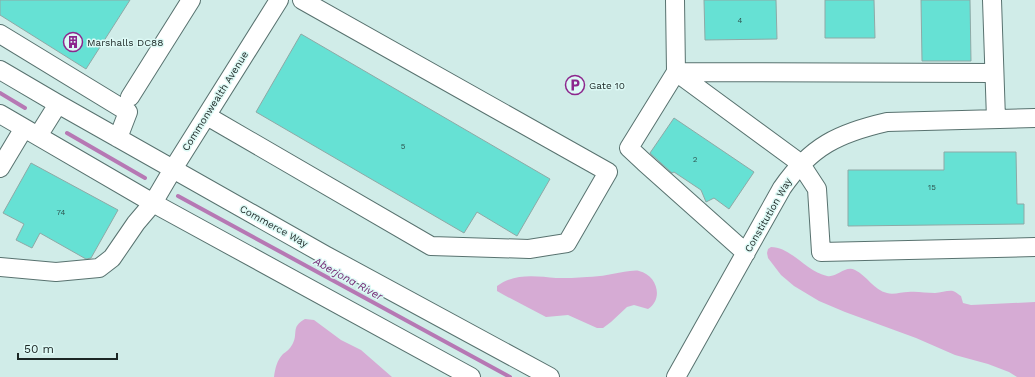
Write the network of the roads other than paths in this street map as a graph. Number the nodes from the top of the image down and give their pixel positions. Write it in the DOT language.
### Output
graph roads {
  1 [pos="191,0"];
  2 [pos="279,0"];
  3 [pos="302,0"];
  4 [pos="675,0"];
  5 [pos="992,0"];
  6 [pos="0,34"];
  7 [pos="0,70"];
  8 [pos="676,72"];
  9 [pos="994,73"];
  10 [pos="91,89"];
  11 [pos="130,97"];
  12 [pos="58,104"];
  13 [pos="0,114"];
  14 [pos="78,116"];
  15 [pos="207,116"];
  16 [pos="1035,118"];
  17 [pos="996,119"];
  18 [pos="31,132"];
  19 [pos="118,138"];
  20 [pos="800,164"];
  21 [pos="0,168"];
  22 [pos="173,169"];
  23 [pos="153,203"];
  24 [pos="1035,246"];
  25 [pos="746,253"];
  26 [pos="0,267"];
  27 [pos="471,377"];
  28 [pos="550,377"];
  29 [pos="676,377"];
  1 -- 11 [label="street"];
  2 -- 15 [label="street, Commonwealth Avenue"];
  3 -- 15 [label="street"];
  4 -- 8 [label="street"];
  5 -- 9 [label="street"];
  6 -- 10 [label="street"];
  7 -- 12 [label="street, Commerce Way"];
  8 -- 9 [label="street"];
  8 -- 20 [label="street"];
  8 -- 25 [label="street"];
  9 -- 17 [label="street"];
  10 -- 14 [label="street"];
  10 -- 19 [label="street"];
  12 -- 14 [label="street, Commerce Way"];
  12 -- 18 [label="street"];
  13 -- 18 [label="street"];
  14 -- 19 [label="street, Commerce Way"];
  15 -- 22 [label="street, Commonwealth Avenue"];
  16 -- 17 [label="street, Constitution Way"];
  17 -- 20 [label="street, Constitution Way"];
  18 -- 21 [label="street"];
  18 -- 23 [label="street"];
  19 -- 22 [label="street, Commerce Way"];
  20 -- 24 [label="street"];
  20 -- 25 [label="street, Constitution Way"];
  22 -- 23 [label="street, Commonwealth Avenue"];
  22 -- 28 [label="street, Commerce Way"];
  23 -- 26 [label="street, Commonwealth Avenue"];
  23 -- 27 [label="street"];
  25 -- 29 [label="street, Constitution Way"];
}
